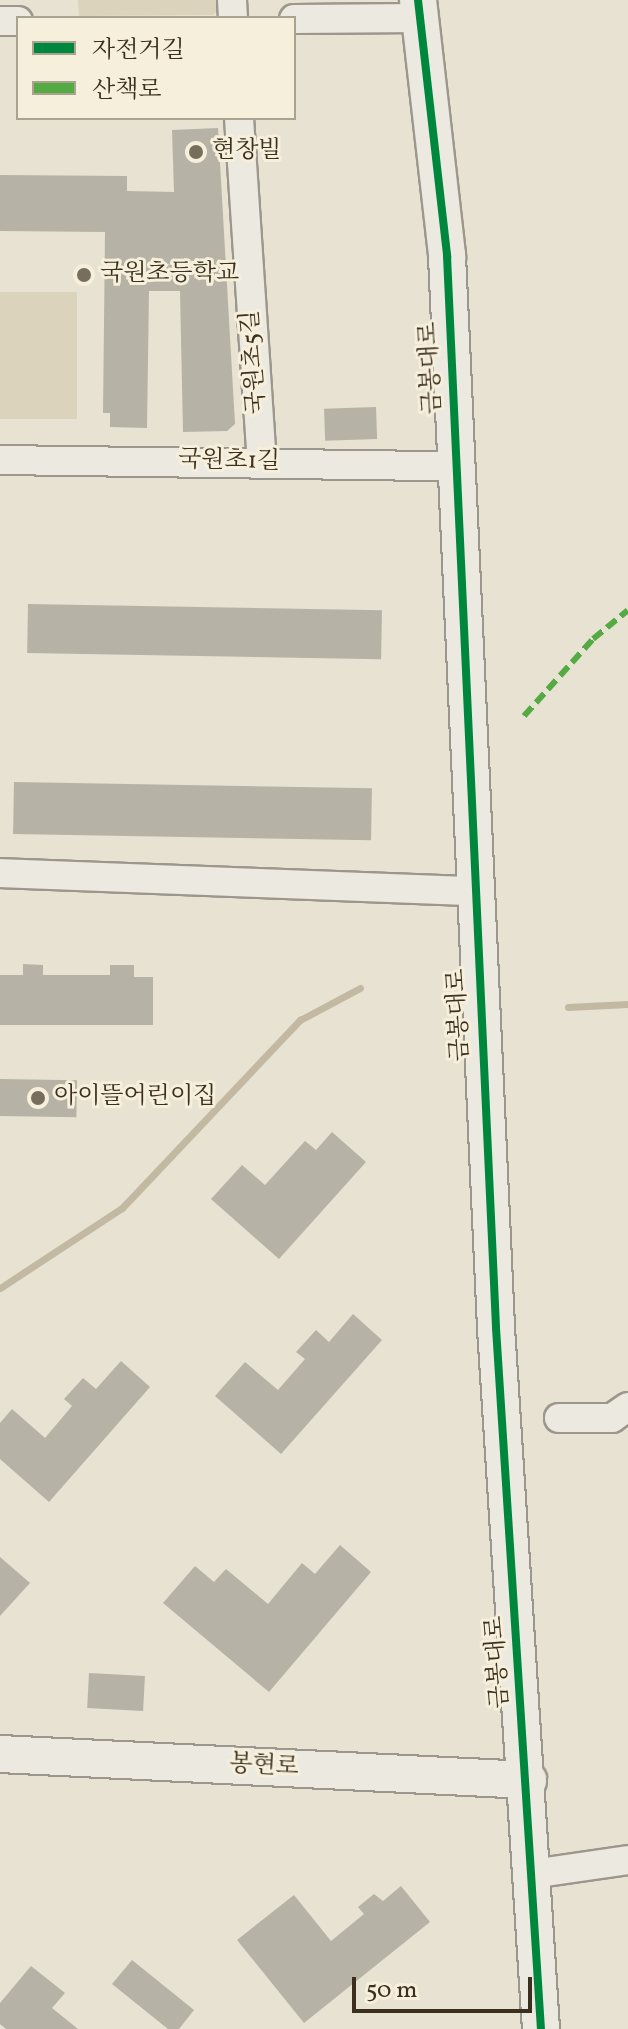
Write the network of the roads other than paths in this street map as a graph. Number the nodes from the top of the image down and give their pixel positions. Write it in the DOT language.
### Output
graph roads {
  1 [pos="418,9"];
  2 [pos="296,19"];
  3 [pos="239,120"];
  4 [pos="0,460"];
  5 [pos="262,462"];
  6 [pos="457,466"];
  7 [pos="0,873"];
  8 [pos="473,891"];
  9 [pos="628,1407"];
  10 [pos="559,1418"];
  11 [pos="0,1754"];
  12 [pos="528,1780"];
  13 [pos="628,1860"];
  14 [pos="532,1874"];
  15 [pos="541,2029"];
  1 -- 2 [label="street"];
  1 -- 6 [label="street, 금봉대로"];
  3 -- 5 [label="street, 국원초5길"];
  4 -- 5 [label="street, 국원초1길"];
  5 -- 6 [label="street, 국원초1길"];
  6 -- 8 [label="street, 금봉대로"];
  7 -- 8 [label="street"];
  8 -- 12 [label="street, 금봉대로"];
  9 -- 10 [label="street"];
  11 -- 12 [label="street, 봉현로"];
  12 -- 14 [label="street, 금봉대로"];
  13 -- 14 [label="street"];
  14 -- 15 [label="street, 금봉대로"];
}
